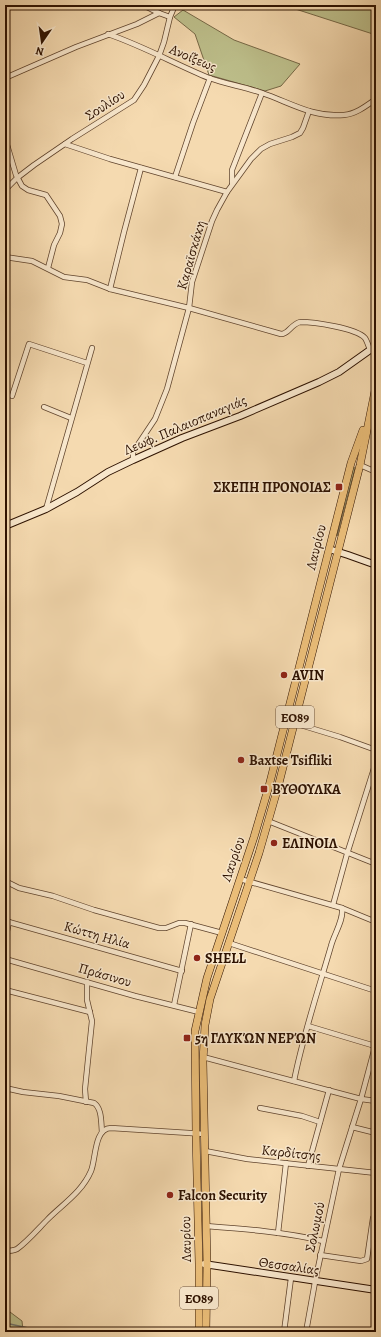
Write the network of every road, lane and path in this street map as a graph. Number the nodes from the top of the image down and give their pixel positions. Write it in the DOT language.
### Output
graph roads {
  1 [pos="143,5"];
  2 [pos="176,5"];
  3 [pos="160,13"];
  4 [pos="170,17"];
  5 [pos="108,34"];
  6 [pos="159,56"];
  7 [pos="5,78"];
  8 [pos="210,78"];
  9 [pos="262,93"];
  10 [pos="376,99"];
  11 [pos="309,111"];
  12 [pos="5,138"];
  13 [pos="6,144"];
  14 [pos="65,144"];
  15 [pos="141,168"];
  16 [pos="175,177"];
  17 [pos="17,178"];
  18 [pos="232,184"];
  19 [pos="5,190"];
  20 [pos="227,192"];
  21 [pos="5,257"];
  22 [pos="48,268"];
  23 [pos="110,289"];
  24 [pos="189,308"];
  25 [pos="92,348"];
  26 [pos="373,350"];
  27 [pos="87,363"];
  28 [pos="376,386"];
  29 [pos="12,396"];
  30 [pos="372,403"];
  31 [pos="44,407"];
  32 [pos="71,418"];
  33 [pos="132,460"];
  34 [pos="360,465"];
  35 [pos="376,472"];
  36 [pos="46,509"];
  37 [pos="5,526"];
  38 [pos="329,549"];
  39 [pos="337,551"];
  40 [pos="376,565"];
  41 [pos="294,723"];
  42 [pos="376,750"];
  43 [pos="376,762"];
  44 [pos="268,821"];
  45 [pos="347,854"];
  46 [pos="376,864"];
  47 [pos="240,879"];
  48 [pos="5,881"];
  49 [pos="250,882"];
  50 [pos="333,905"];
  51 [pos="342,908"];
  52 [pos="7,921"];
  53 [pos="376,922"];
  54 [pos="191,924"];
  55 [pos="222,933"];
  56 [pos="5,940"];
  57 [pos="229,943"];
  58 [pos="5,959"];
  59 [pos="182,971"];
  60 [pos="322,974"];
  61 [pos="87,982"];
  62 [pos="5,990"];
  63 [pos="376,991"];
  64 [pos="174,1005"];
  65 [pos="90,1012"];
  66 [pos="199,1012"];
  67 [pos="308,1026"];
  68 [pos="376,1044"];
  69 [pos="203,1057"];
  70 [pos="294,1081"];
  71 [pos="5,1088"];
  72 [pos="329,1090"];
  73 [pos="361,1099"];
  74 [pos="376,1101"];
  75 [pos="86,1102"];
  76 [pos="260,1108"];
  77 [pos="320,1122"];
  78 [pos="352,1127"];
  79 [pos="102,1132"];
  80 [pos="376,1133"];
  81 [pos="196,1134"];
  82 [pos="205,1134"];
  83 [pos="205,1151"];
  84 [pos="286,1164"];
  85 [pos="308,1166"];
  86 [pos="339,1169"];
  87 [pos="376,1173"];
  88 [pos="376,1212"];
  89 [pos="206,1226"];
  90 [pos="278,1233"];
  91 [pos="323,1241"];
  92 [pos="5,1251"];
  93 [pos="320,1255"];
  94 [pos="203,1264"];
  95 [pos="291,1278"];
  96 [pos="315,1282"];
  97 [pos="376,1290"];
  98 [pos="206,1331"];
  99 [pos="199,1332"];
  100 [pos="217,1332"];
  101 [pos="284,1332"];
  102 [pos="306,1332"];
  1 -- 3 [label="street"];
  2 -- 4 [label="street, Σουλίου"];
  3 -- 4 [label="street"];
  3 -- 5 [label="street"];
  4 -- 6 [label="street, Σουλίου"];
  5 -- 6 [label="street, Ανοίξεως"];
  5 -- 7 [label="street"];
  6 -- 8 [label="street, Ανοίξεως"];
  6 -- 14 [label="street, Σουλίου"];
  8 -- 9 [label="street, Ανοίξεως"];
  8 -- 16 [label="street"];
  9 -- 11 [label="street, Ανοίξεως"];
  9 -- 18 [label="street"];
  10 -- 11 [label="street, Ανοίξεως"];
  11 -- 18 [label="street, Καραϊσκάκη"];
  12 -- 13 [label="street"];
  13 -- 17 [label="street"];
  14 -- 15 [label="street"];
  14 -- 17 [label="street, Σουλίου"];
  15 -- 16 [label="street"];
  15 -- 23 [label="street"];
  16 -- 20 [label="street"];
  17 -- 19 [label="street, Σουλίου"];
  17 -- 22 [label="street"];
  18 -- 20 [label="street, Καραϊσκάκη"];
  20 -- 24 [label="street, Καραϊσκάκη"];
  21 -- 22 [label="street"];
  22 -- 23 [label="street"];
  23 -- 24 [label="street"];
  24 -- 26 [label="street"];
  24 -- 33 [label="street, Καραϊσκάκη"];
  25 -- 27 [label="street"];
  26 -- 33 [label="street, Λεωφ. Παλαιοπαναγιάς"];
  27 -- 29 [label="street"];
  27 -- 32 [label="street"];
  28 -- 30 [label="main road, Λαυρίου / ΕΟ89"];
  30 -- 34 [label="main road, Λαυρίου / ΕΟ89"];
  30 -- 38 [label="main road, Λαυρίου / ΕΟ89"];
  31 -- 32 [label="street"];
  32 -- 36 [label="street"];
  33 -- 36 [label="street, Λεωφ. Παλαιοπαναγιάς"];
  34 -- 35 [label="street"];
  34 -- 39 [label="main road, Λαυρίου / ΕΟ89"];
  36 -- 37 [label="street, Λεωφ. Παλαιοπαναγιάς"];
  38 -- 39 [label="street"];
  38 -- 47 [label="main road, Λαυρίου / ΕΟ89"];
  39 -- 40 [label="street"];
  39 -- 41 [label="main road, Λαυρίου / ΕΟ89"];
  41 -- 42 [label="street"];
  41 -- 44 [label="main road, Λαυρίου / ΕΟ89"];
  43 -- 45 [label="street"];
  44 -- 45 [label="street"];
  44 -- 49 [label="main road, Λαυρίου / ΕΟ89"];
  45 -- 46 [label="street"];
  45 -- 50 [label="street"];
  47 -- 49 [label="street"];
  47 -- 55 [label="main road, Λαυρίου / ΕΟ89"];
  48 -- 54 [label="street"];
  49 -- 50 [label="street"];
  49 -- 57 [label="main road, Λαυρίου / ΕΟ89"];
  50 -- 51 [label="street"];
  51 -- 53 [label="street"];
  51 -- 60 [label="street"];
  52 -- 56 [label="street"];
  52 -- 59 [label="street, Κώττη Ηλία"];
  54 -- 55 [label="street"];
  54 -- 59 [label="street"];
  55 -- 66 [label="main road, Λαυρίου / ΕΟ89"];
  57 -- 60 [label="street"];
  57 -- 69 [label="main road, Λαυρίου / ΕΟ89"];
  58 -- 61 [label="street, Πράσινου"];
  59 -- 64 [label="street"];
  60 -- 63 [label="street"];
  60 -- 67 [label="street"];
  61 -- 64 [label="street, Πράσινου"];
  61 -- 65 [label="street"];
  62 -- 65 [label="street"];
  64 -- 66 [label="street, Πράσινου"];
  65 -- 75 [label="street"];
  66 -- 81 [label="main road, Λαυρίου / ΕΟ89"];
  67 -- 68 [label="street"];
  67 -- 70 [label="street"];
  68 -- 73 [label="street, Σολωμού"];
  69 -- 70 [label="street"];
  69 -- 82 [label="main road, Λαυρίου / ΕΟ89"];
  70 -- 72 [label="street"];
  71 -- 75 [label="street"];
  72 -- 73 [label="street"];
  72 -- 77 [label="street"];
  73 -- 74 [label="street"];
  73 -- 78 [label="street, Σολωμού"];
  75 -- 79 [label="street"];
  76 -- 77 [label="street"];
  77 -- 85 [label="street"];
  78 -- 80 [label="street"];
  78 -- 86 [label="street, Σολωμού"];
  79 -- 81 [label="street"];
  79 -- 92 [label="street"];
  81 -- 82 [label="street"];
  81 -- 94 [label="main road, Λαυρίου / ΕΟ89"];
  82 -- 83 [label="main road, Λαυρίου / ΕΟ89"];
  83 -- 84 [label="street, Καρδίτσης"];
  83 -- 89 [label="main road, Λαυρίου / ΕΟ89"];
  84 -- 85 [label="street, Καρδίτσης"];
  84 -- 90 [label="street"];
  85 -- 86 [label="street, Καρδίτσης"];
  86 -- 87 [label="street, Καρδίτσης"];
  86 -- 91 [label="street, Σολωμού"];
  88 -- 93 [label="street"];
  89 -- 90 [label="street"];
  89 -- 94 [label="main road, Λαυρίου / ΕΟ89"];
  90 -- 91 [label="street"];
  91 -- 93 [label="street, Σολωμού"];
  93 -- 96 [label="street, Σολωμού"];
  94 -- 95 [label="street, Θεσσαλίας"];
  94 -- 98 [label="main road, Λαυρίου / ΕΟ89"];
  94 -- 99 [label="main road, Λαυρίου / ΕΟ89"];
  95 -- 96 [label="street, Θεσσαλίας"];
  95 -- 101 [label="street"];
  96 -- 97 [label="street, Θεσσαλίας"];
  96 -- 102 [label="street, Σολωμού"];
  98 -- 100 [label="street"];
}
